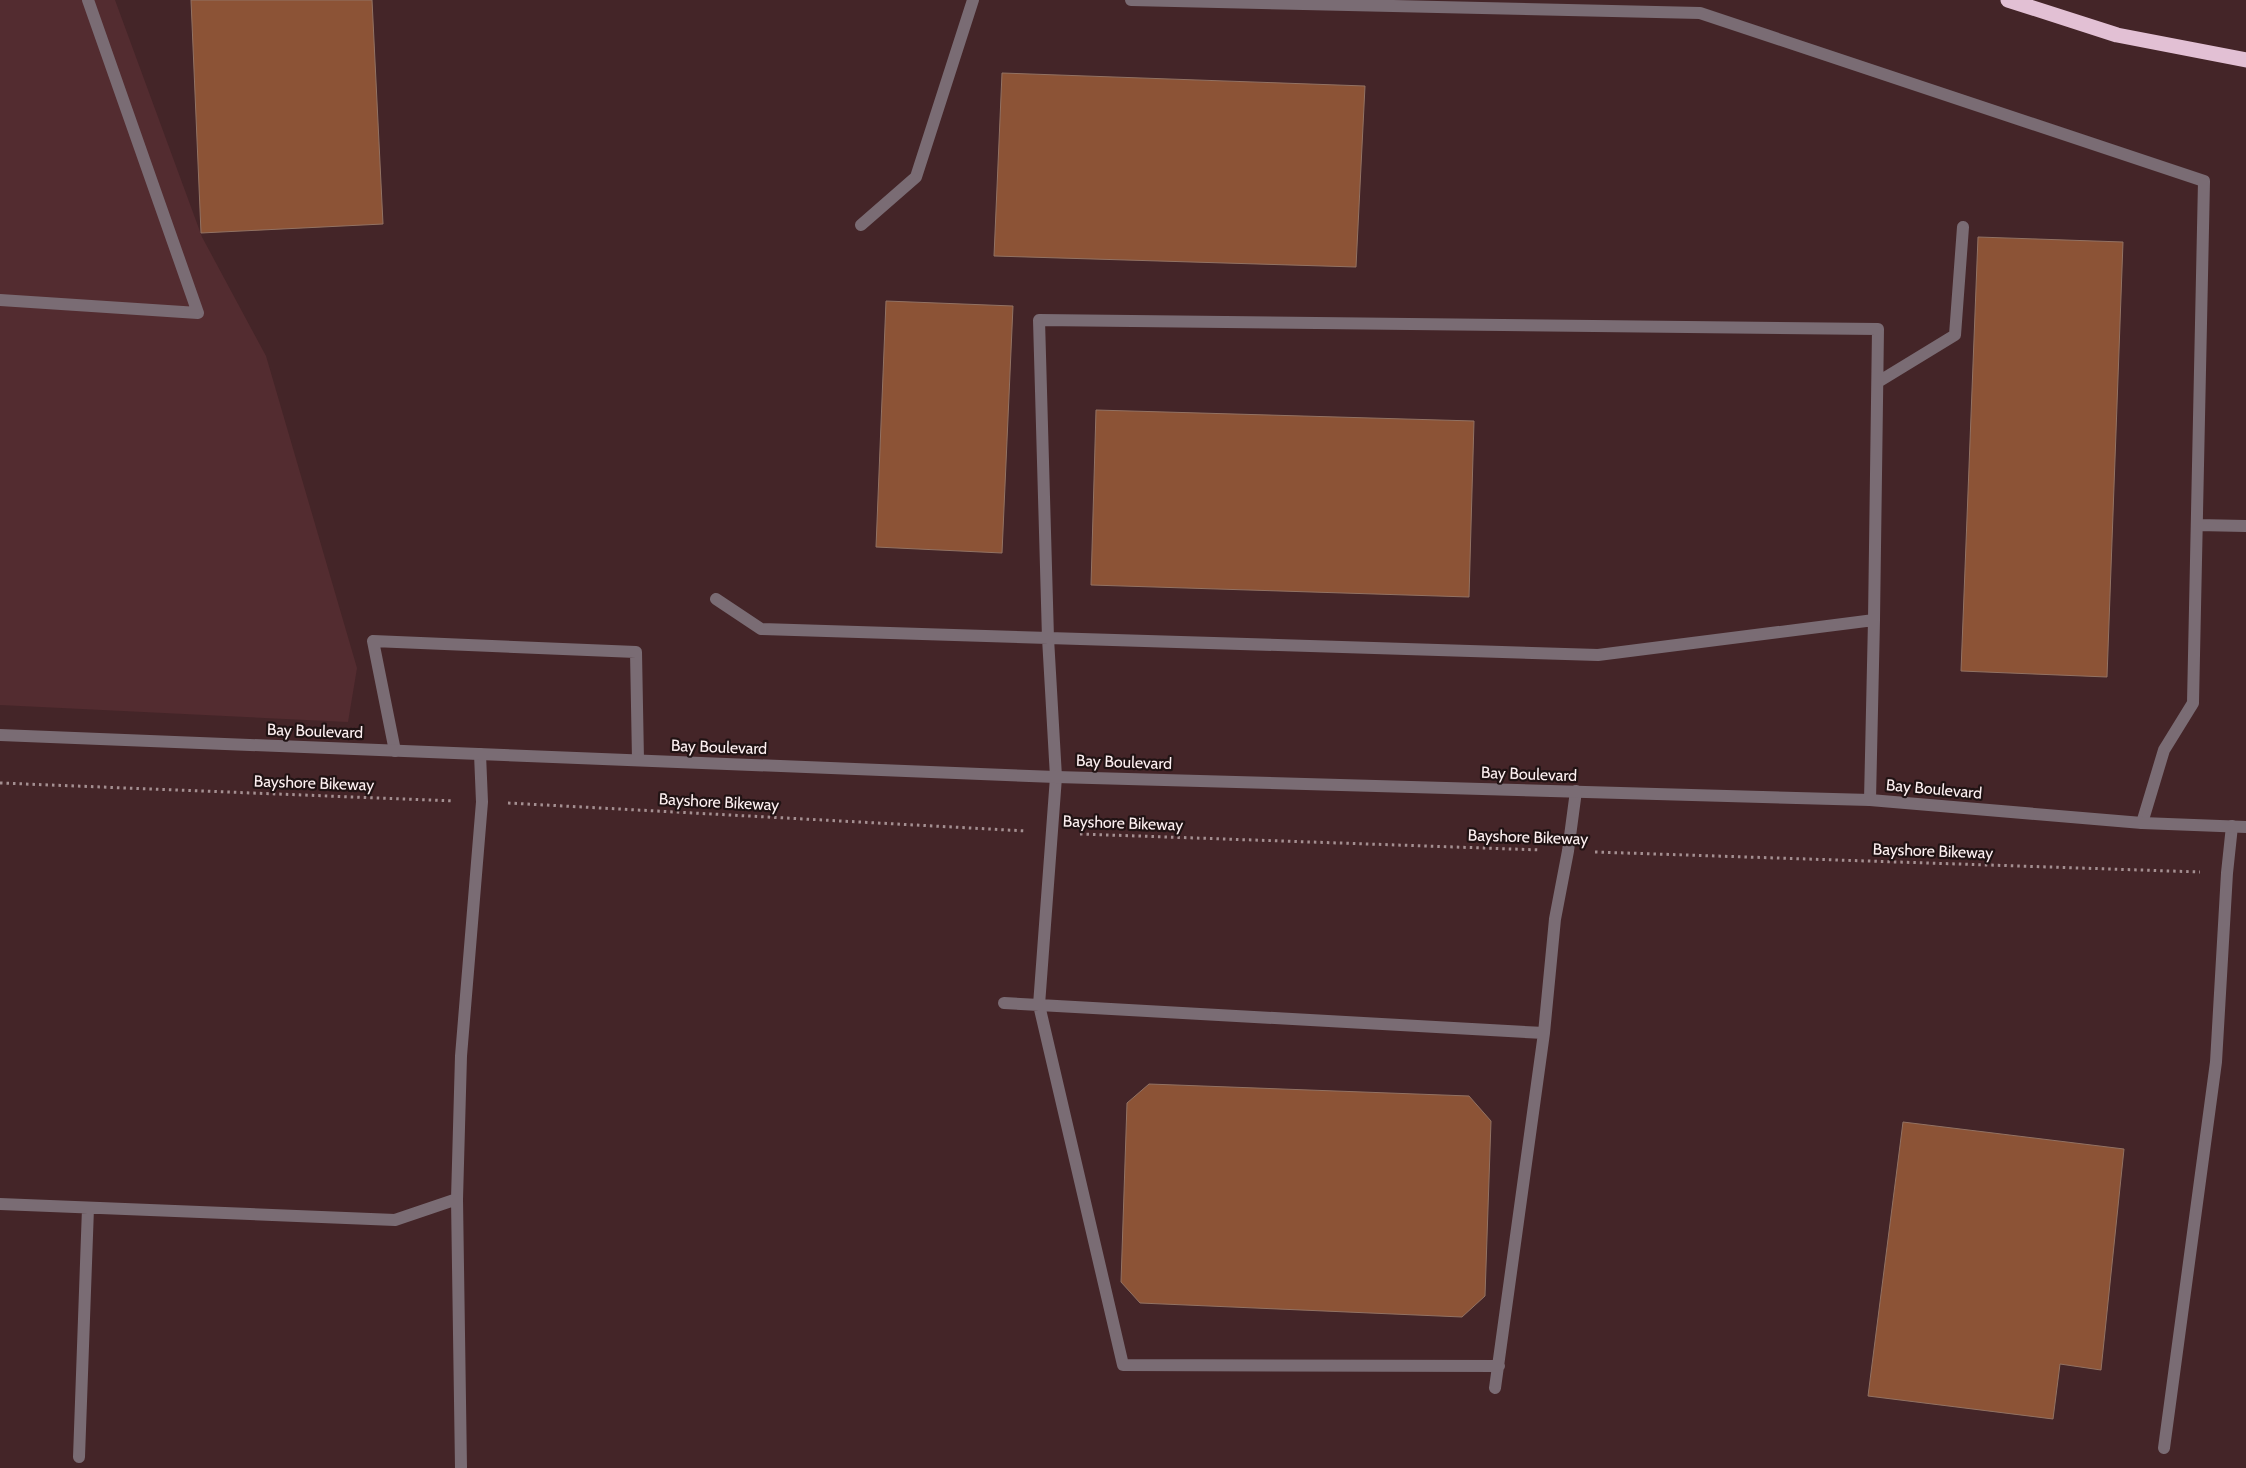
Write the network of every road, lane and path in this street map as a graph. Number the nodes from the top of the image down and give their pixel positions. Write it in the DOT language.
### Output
graph roads {
  1 [pos="88,0"];
  2 [pos="973,0"];
  3 [pos="1131,0"];
  4 [pos="2008,0"];
  5 [pos="2246,60"];
  6 [pos="861,226"];
  7 [pos="1963,227"];
  8 [pos="0,300"];
  9 [pos="1878,382"];
  10 [pos="2197,524"];
  11 [pos="2246,526"];
  12 [pos="716,599"];
  13 [pos="1874,620"];
  14 [pos="1048,638"];
  15 [pos="0,736"];
  16 [pos="395,751"];
  17 [pos="480,754"];
  18 [pos="638,760"];
  19 [pos="1056,777"];
  20 [pos="0,783"];
  21 [pos="1576,791"];
  22 [pos="1870,800"];
  23 [pos="482,802"];
  24 [pos="2142,823"];
  25 [pos="2232,826"];
  26 [pos="2246,827"];
  27 [pos="1052,833"];
  28 [pos="1568,851"];
  29 [pos="2227,873"];
  30 [pos="1004,1003"];
  31 [pos="1039,1005"];
  32 [pos="1544,1033"];
  33 [pos="457,1199"];
  34 [pos="0,1204"];
  35 [pos="88,1208"];
  36 [pos="1499,1366"];
  37 [pos="1495,1388"];
  38 [pos="2164,1448"];
  39 [pos="79,1457"];
  40 [pos="461,1468"];
  1 -- 8 [label="street"];
  2 -- 6 [label="street"];
  3 -- 10 [label="street"];
  4 -- 5 [label="highway"];
  7 -- 9 [label="street"];
  9 -- 13 [label="street"];
  9 -- 14 [label="street"];
  10 -- 11 [label="street"];
  10 -- 24 [label="street"];
  12 -- 14 [label="street"];
  13 -- 14 [label="street"];
  13 -- 22 [label="street"];
  14 -- 19 [label="street"];
  15 -- 16 [label="street, Bay Boulevard"];
  16 -- 17 [label="street, Bay Boulevard"];
  16 -- 18 [label="street"];
  17 -- 18 [label="street, Bay Boulevard"];
  17 -- 23 [label="street"];
  18 -- 19 [label="street, Bay Boulevard"];
  19 -- 21 [label="street, Bay Boulevard"];
  19 -- 27 [label="street"];
  20 -- 23 [label="path, Bayshore Bikeway"];
  21 -- 22 [label="street, Bay Boulevard"];
  21 -- 28 [label="street"];
  22 -- 24 [label="street, Bay Boulevard"];
  23 -- 27 [label="path, Bayshore Bikeway"];
  23 -- 33 [label="street"];
  24 -- 25 [label="street, Bay Boulevard"];
  25 -- 26 [label="street, Bay Boulevard"];
  25 -- 29 [label="street"];
  27 -- 28 [label="path, Bayshore Bikeway"];
  27 -- 31 [label="street"];
  28 -- 29 [label="path, Bayshore Bikeway"];
  28 -- 32 [label="street"];
  29 -- 38 [label="street"];
  30 -- 31 [label="street"];
  31 -- 32 [label="street"];
  31 -- 36 [label="street"];
  32 -- 36 [label="street"];
  33 -- 35 [label="street"];
  33 -- 40 [label="street"];
  34 -- 35 [label="street"];
  35 -- 39 [label="street"];
  36 -- 37 [label="street"];
}
